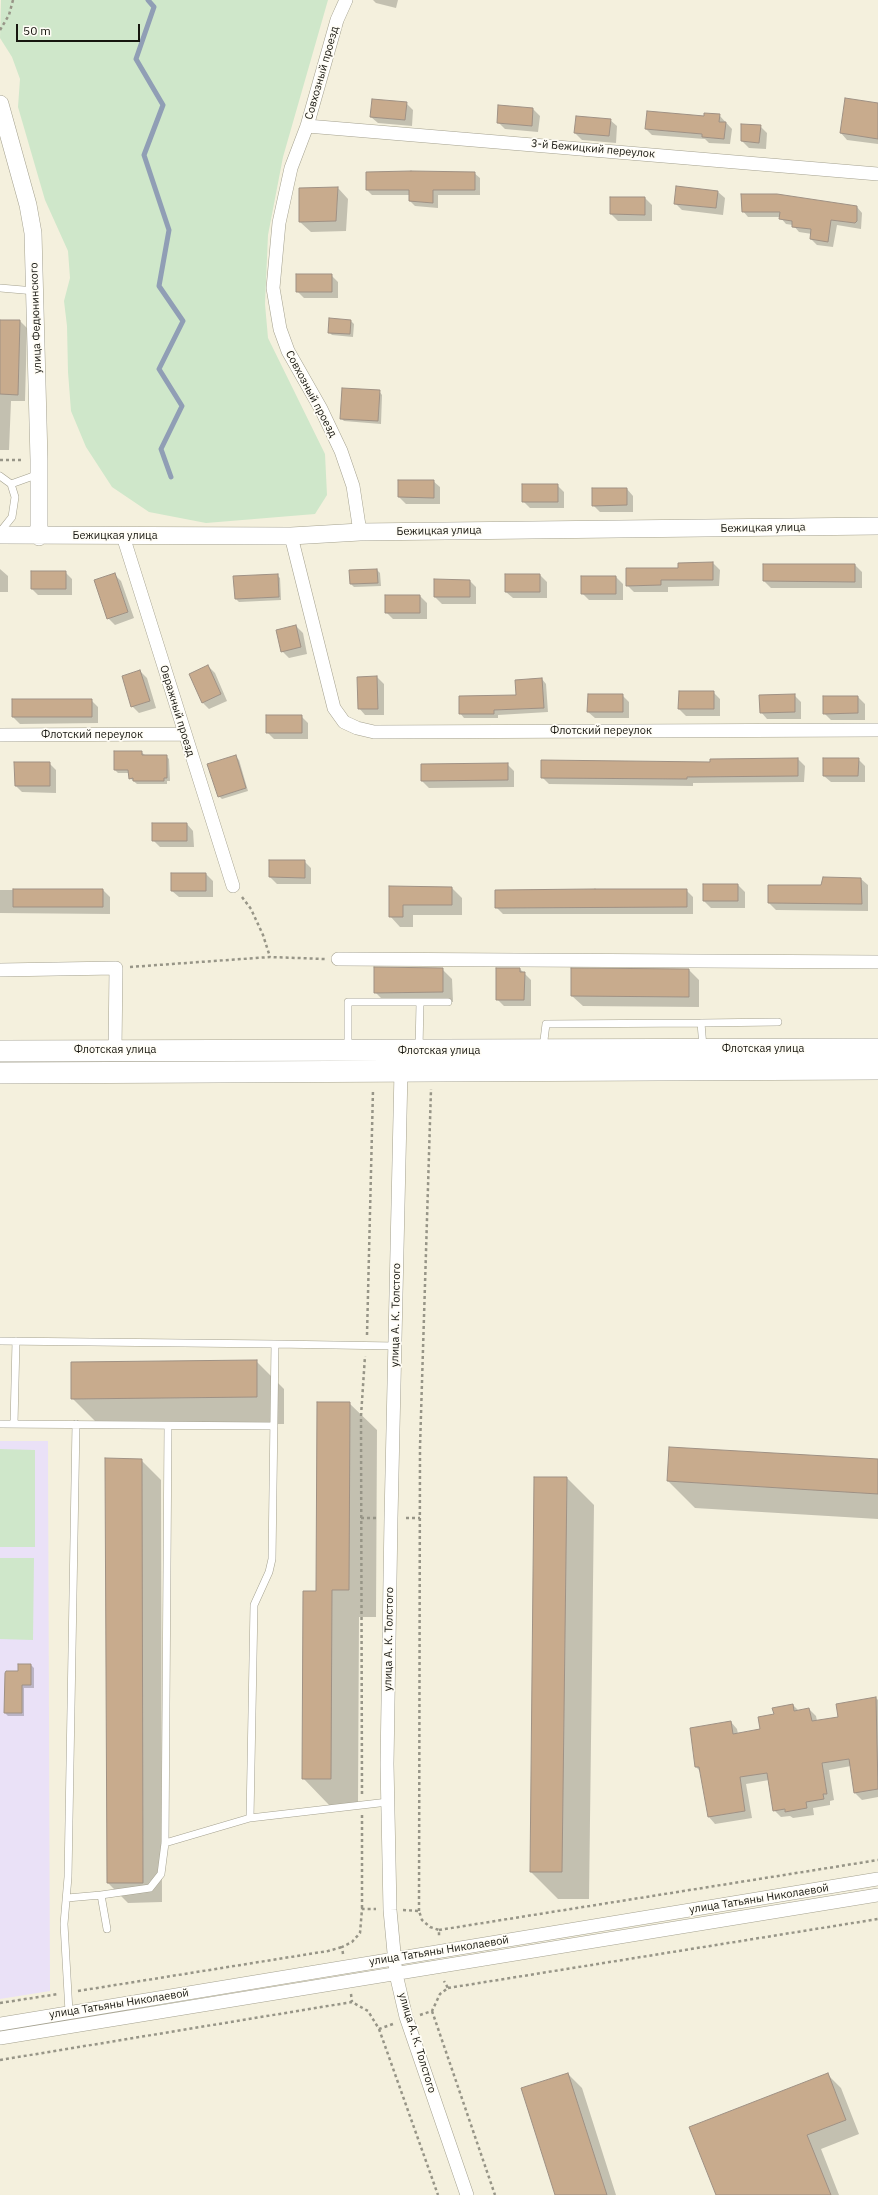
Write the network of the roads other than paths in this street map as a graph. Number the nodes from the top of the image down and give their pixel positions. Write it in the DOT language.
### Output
graph roads {
  1 [pos="346,0"];
  2 [pos="0,104"];
  3 [pos="307,126"];
  4 [pos="878,174"];
  5 [pos="0,288"];
  6 [pos="35,291"];
  7 [pos="39,474"];
  8 [pos="0,476"];
  9 [pos="11,484"];
  10 [pos="878,526"];
  11 [pos="0,532"];
  12 [pos="360,532"];
  13 [pos="0,536"];
  14 [pos="39,536"];
  15 [pos="123,536"];
  16 [pos="291,536"];
  17 [pos="878,730"];
  18 [pos="184,734"];
  19 [pos="0,735"];
  20 [pos="233,886"];
  21 [pos="338,959"];
  22 [pos="878,962"];
  23 [pos="0,970"];
  24 [pos="448,1002"];
  25 [pos="420,1003"];
  26 [pos="778,1022"];
  27 [pos="701,1023"];
  28 [pos="703,1049"];
  29 [pos="878,1049"];
  30 [pos="115,1050"];
  31 [pos="0,1051"];
  32 [pos="419,1051"];
  33 [pos="543,1051"];
  34 [pos="348,1061"];
  35 [pos="878,1069"];
  36 [pos="401,1071"];
  37 [pos="0,1073"];
  38 [pos="0,1341"];
  39 [pos="16,1341"];
  40 [pos="275,1344"];
  41 [pos="395,1346"];
  42 [pos="0,1424"];
  43 [pos="14,1424"];
  44 [pos="76,1424"];
  45 [pos="168,1426"];
  46 [pos="274,1426"];
  47 [pos="388,1802"];
  48 [pos="250,1818"];
  49 [pos="165,1843"];
  50 [pos="878,1879"];
  51 [pos="101,1895"];
  52 [pos="878,1895"];
  53 [pos="67,1898"];
  54 [pos="107,1929"];
  55 [pos="394,1959"];
  56 [pos="396,1974"];
  57 [pos="69,2012"];
  58 [pos="0,2024"];
  59 [pos="0,2038"];
  60 [pos="467,2195"];
  1 -- 3 [label="street, Совхозный проезд"];
  2 -- 6 [label="street, улица Федюнинского"];
  3 -- 4 [label="street, 3-й Бежицкий переулок"];
  3 -- 12 [label="street, Совхозный проезд"];
  5 -- 6 [label="lane"];
  6 -- 7 [label="street, улица Федюнинского"];
  7 -- 9 [label="lane"];
  7 -- 14 [label="street, улица Федюнинского"];
  8 -- 9 [label="lane"];
  9 -- 11 [label="lane"];
  10 -- 12 [label="street, Бежицкая улица"];
  12 -- 16 [label="street, Бежицкая улица"];
  13 -- 14 [label="street, Бежицкая улица"];
  14 -- 15 [label="street, Бежицкая улица"];
  15 -- 16 [label="street, Бежицкая улица"];
  15 -- 18 [label="street, Овражный проезд"];
  16 -- 17 [label="street, Флотский переулок"];
  18 -- 19 [label="street, Флотский переулок"];
  18 -- 20 [label="street, Овражный проезд"];
  21 -- 22 [label="street"];
  23 -- 30 [label="street"];
  24 -- 25 [label="lane"];
  25 -- 32 [label="lane"];
  25 -- 34 [label="lane"];
  26 -- 27 [label="lane"];
  27 -- 28 [label="lane"];
  27 -- 33 [label="lane"];
  28 -- 29 [label="main road, Флотская улица"];
  28 -- 33 [label="main road, Флотская улица"];
  30 -- 31 [label="main road, Флотская улица"];
  30 -- 34 [label="main road, Флотская улица"];
  32 -- 33 [label="main road, Флотская улица"];
  32 -- 34 [label="main road, Флотская улица"];
  34 -- 36 [label="main road, Флотская улица"];
  34 -- 37 [label="main road, Флотская улица"];
  35 -- 36 [label="main road, Флотская улица"];
  36 -- 41 [label="street, улица А. К. Толстого"];
  38 -- 39 [label="lane"];
  39 -- 40 [label="lane"];
  39 -- 43 [label="lane"];
  40 -- 41 [label="lane"];
  40 -- 46 [label="lane"];
  41 -- 47 [label="street, улица А. К. Толстого"];
  42 -- 43 [label="lane"];
  43 -- 44 [label="lane"];
  44 -- 45 [label="lane"];
  44 -- 53 [label="lane"];
  45 -- 46 [label="lane"];
  45 -- 49 [label="lane"];
  46 -- 48 [label="lane"];
  47 -- 48 [label="lane"];
  47 -- 55 [label="street, улица А. К. Толстого"];
  48 -- 49 [label="lane"];
  49 -- 51 [label="lane"];
  50 -- 55 [label="street, улица Татьяны Николаевой"];
  51 -- 53 [label="lane"];
  51 -- 54 [label="lane"];
  52 -- 56 [label="street, улица Татьяны Николаевой"];
  53 -- 57 [label="lane"];
  55 -- 56 [label="street, улица А. К. Толстого"];
  55 -- 57 [label="street, улица Татьяны Николаевой"];
  56 -- 59 [label="street, улица Татьяны Николаевой"];
  56 -- 60 [label="street, улица А. К. Толстого"];
  57 -- 58 [label="street, улица Татьяны Николаевой"];
}
